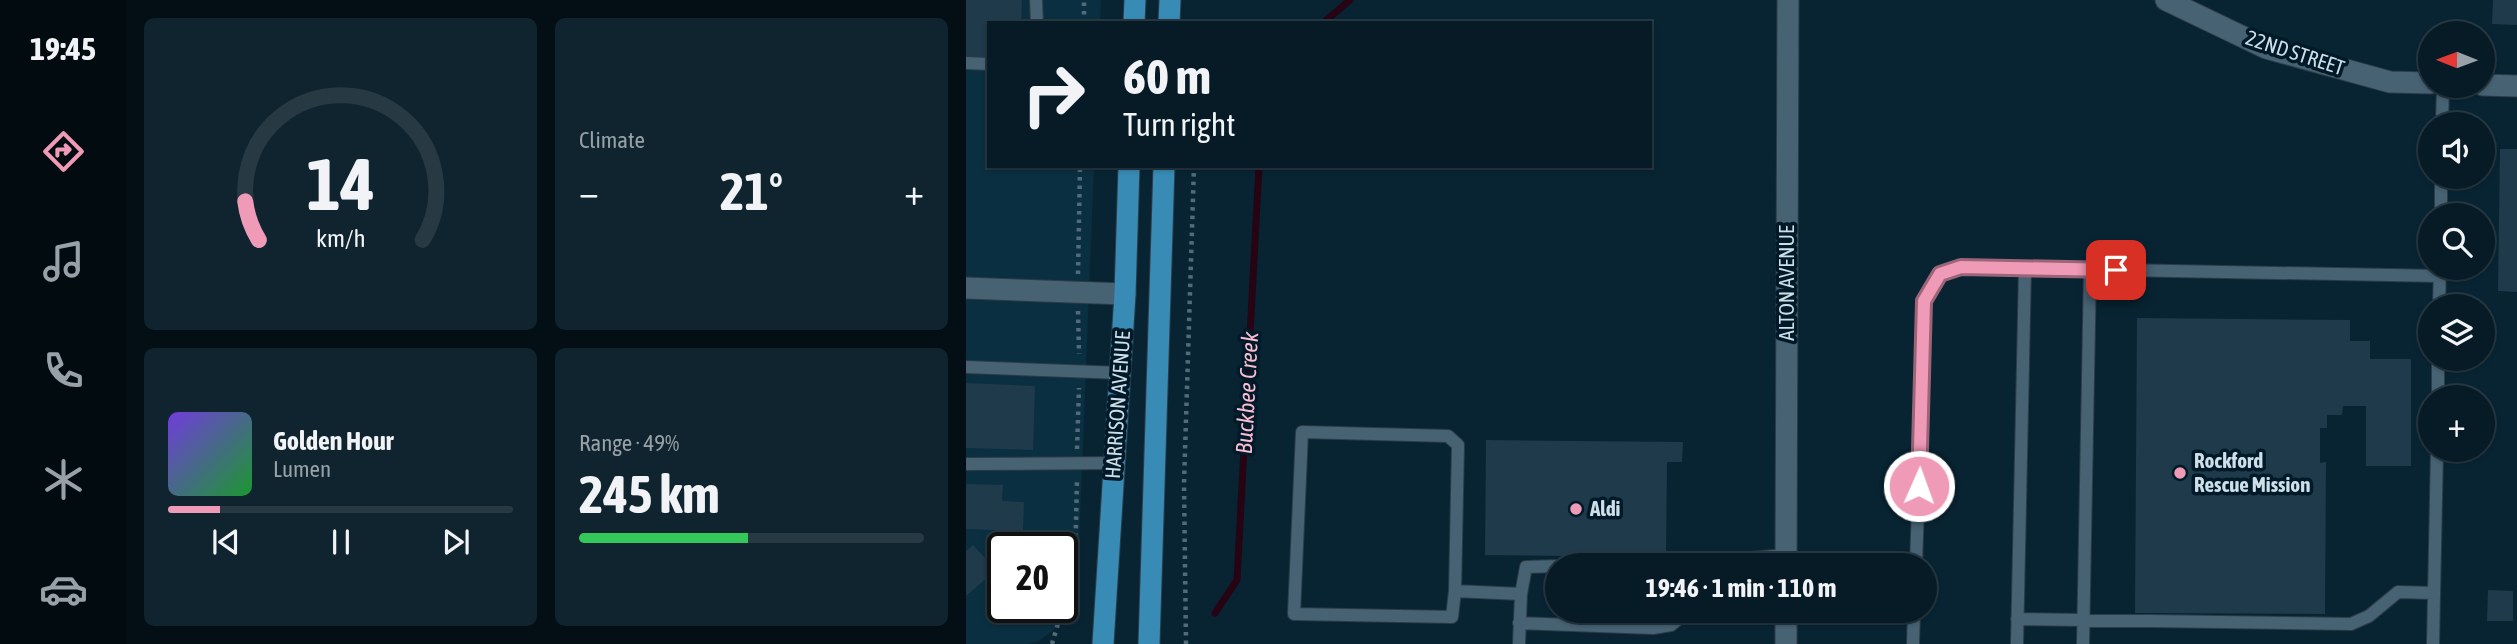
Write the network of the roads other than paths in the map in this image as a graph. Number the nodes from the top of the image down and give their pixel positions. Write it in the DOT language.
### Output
graph roads {
  1 [pos="1036,0"];
  2 [pos="1135,0"];
  3 [pos="1170,0"];
  4 [pos="1788,0"];
  5 [pos="2166,0"];
  6 [pos="2201,8"];
  7 [pos="1037,21"];
  8 [pos="1134,21"];
  9 [pos="1169,21"];
  10 [pos="966,63"];
  11 [pos="987,64"];
  12 [pos="2418,83"];
  13 [pos="2496,85"];
  14 [pos="2517,86"];
  15 [pos="1129,168"];
  16 [pos="1164,168"];
  17 [pos="2025,268"];
  18 [pos="2090,270"];
  19 [pos="2418,272"];
  20 [pos="966,288"];
  21 [pos="1125,294"];
  22 [pos="966,367"];
  23 [pos="1121,373"];
  24 [pos="2437,462"];
  25 [pos="1115,463"];
  26 [pos="966,464"];
  27 [pos="1786,553"];
  28 [pos="1916,553"];
  29 [pos="1545,566"];
  30 [pos="1455,591"];
  31 [pos="2434,593"];
  32 [pos="1521,594"];
  33 [pos="2017,620"];
  34 [pos="2084,620"];
  35 [pos="1673,623"];
  36 [pos="1786,623"];
  37 [pos="1914,623"];
  38 [pos="1519,624"];
  39 [pos="1103,644"];
  40 [pos="1150,644"];
  41 [pos="1519,644"];
  42 [pos="1786,644"];
  43 [pos="1913,644"];
  44 [pos="2017,644"];
  45 [pos="2083,644"];
  46 [pos="2434,644"];
  1 -- 7 [label="lane"];
  2 -- 8 [label="main road"];
  3 -- 9 [label="main road"];
  4 -- 27 [label="street, ALTON AVENUE"];
  5 -- 6 [label="street, 22ND STREET"];
  6 -- 12 [label="street, 22ND STREET"];
  10 -- 11 [label="lane"];
  13 -- 14 [label="street"];
  15 -- 21 [label="main road, HARRISON AVENUE"];
  16 -- 40 [label="main road, HARRISON AVENUE"];
  17 -- 18 [label="lane"];
  17 -- 28 [label="lane"];
  17 -- 33 [label="lane"];
  18 -- 19 [label="lane"];
  18 -- 34 [label="lane"];
  20 -- 21 [label="street"];
  21 -- 23 [label="main road, HARRISON AVENUE"];
  22 -- 23 [label="lane"];
  23 -- 25 [label="main road, HARRISON AVENUE"];
  24 -- 31 [label="lane"];
  25 -- 26 [label="lane"];
  25 -- 39 [label="main road, HARRISON AVENUE"];
  29 -- 32 [label="lane"];
  30 -- 30 [label="lane"];
  30 -- 32 [label="lane"];
  31 -- 34 [label="lane"];
  31 -- 46 [label="lane"];
  32 -- 38 [label="lane"];
  33 -- 34 [label="lane"];
  33 -- 44 [label="lane"];
  34 -- 45 [label="lane"];
  35 -- 38 [label="lane"];
  36 -- 42 [label="street"];
  37 -- 43 [label="lane"];
  38 -- 41 [label="lane"];
}
